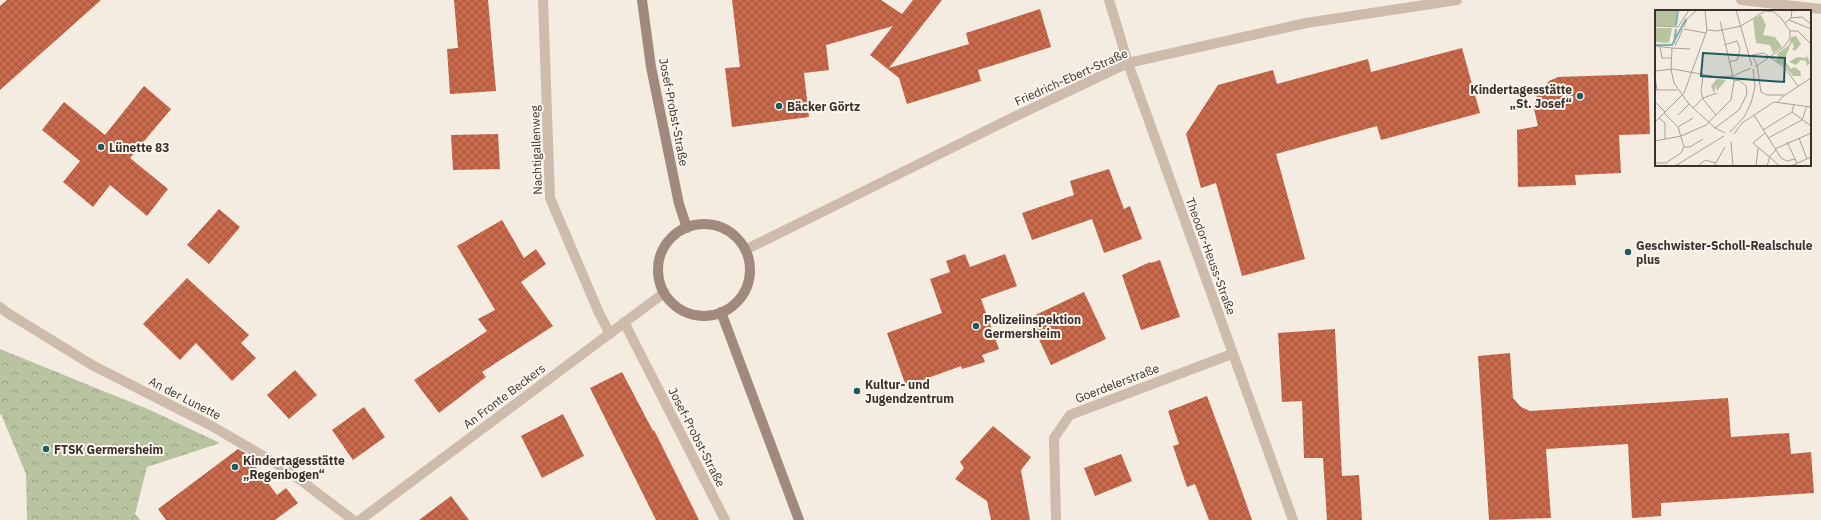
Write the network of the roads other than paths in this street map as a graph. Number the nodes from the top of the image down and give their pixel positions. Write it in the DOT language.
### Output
graph roads {
  1 [pos="543,0"];
  2 [pos="642,0"];
  3 [pos="1109,0"];
  4 [pos="1457,0"];
  5 [pos="1741,0"];
  6 [pos="1796,3"];
  7 [pos="1821,9"];
  8 [pos="1128,63"];
  9 [pos="687,228"];
  10 [pos="745,250"];
  11 [pos="664,293"];
  12 [pos="0,307"];
  13 [pos="722,312"];
  14 [pos="624,322"];
  15 [pos="610,334"];
  16 [pos="1232,354"];
  17 [pos="353,520"];
  18 [pos="360,520"];
  19 [pos="725,520"];
  20 [pos="799,520"];
  21 [pos="1056,520"];
  22 [pos="1293,520"];
  1 -- 15 [label="street, Nachtigallenweg"];
  2 -- 9 [label="main road, Josef-Probst-Straße"];
  3 -- 8 [label="street, Theodor-Heuss-Straße"];
  4 -- 8 [label="street, Friedrich-Ebert-Straße"];
  5 -- 6 [label="street"];
  6 -- 7 [label="street"];
  8 -- 10 [label="street, Friedrich-Ebert-Straße"];
  8 -- 16 [label="street, Theodor-Heuss-Straße"];
  9 -- 10 [label="main road"];
  9 -- 11 [label="main road"];
  10 -- 13 [label="main road"];
  11 -- 13 [label="main road"];
  11 -- 14 [label="street, An Fronte Beckers"];
  12 -- 17 [label="street, An der Lunette"];
  13 -- 20 [label="main road"];
  14 -- 15 [label="street, An Fronte Beckers"];
  14 -- 19 [label="street, Josef-Probst-Straße"];
  15 -- 18 [label="street, An Fronte Beckers"];
  16 -- 21 [label="street, Goerdelerstraße"];
  16 -- 22 [label="street, Theodor-Heuss-Straße"];
}
